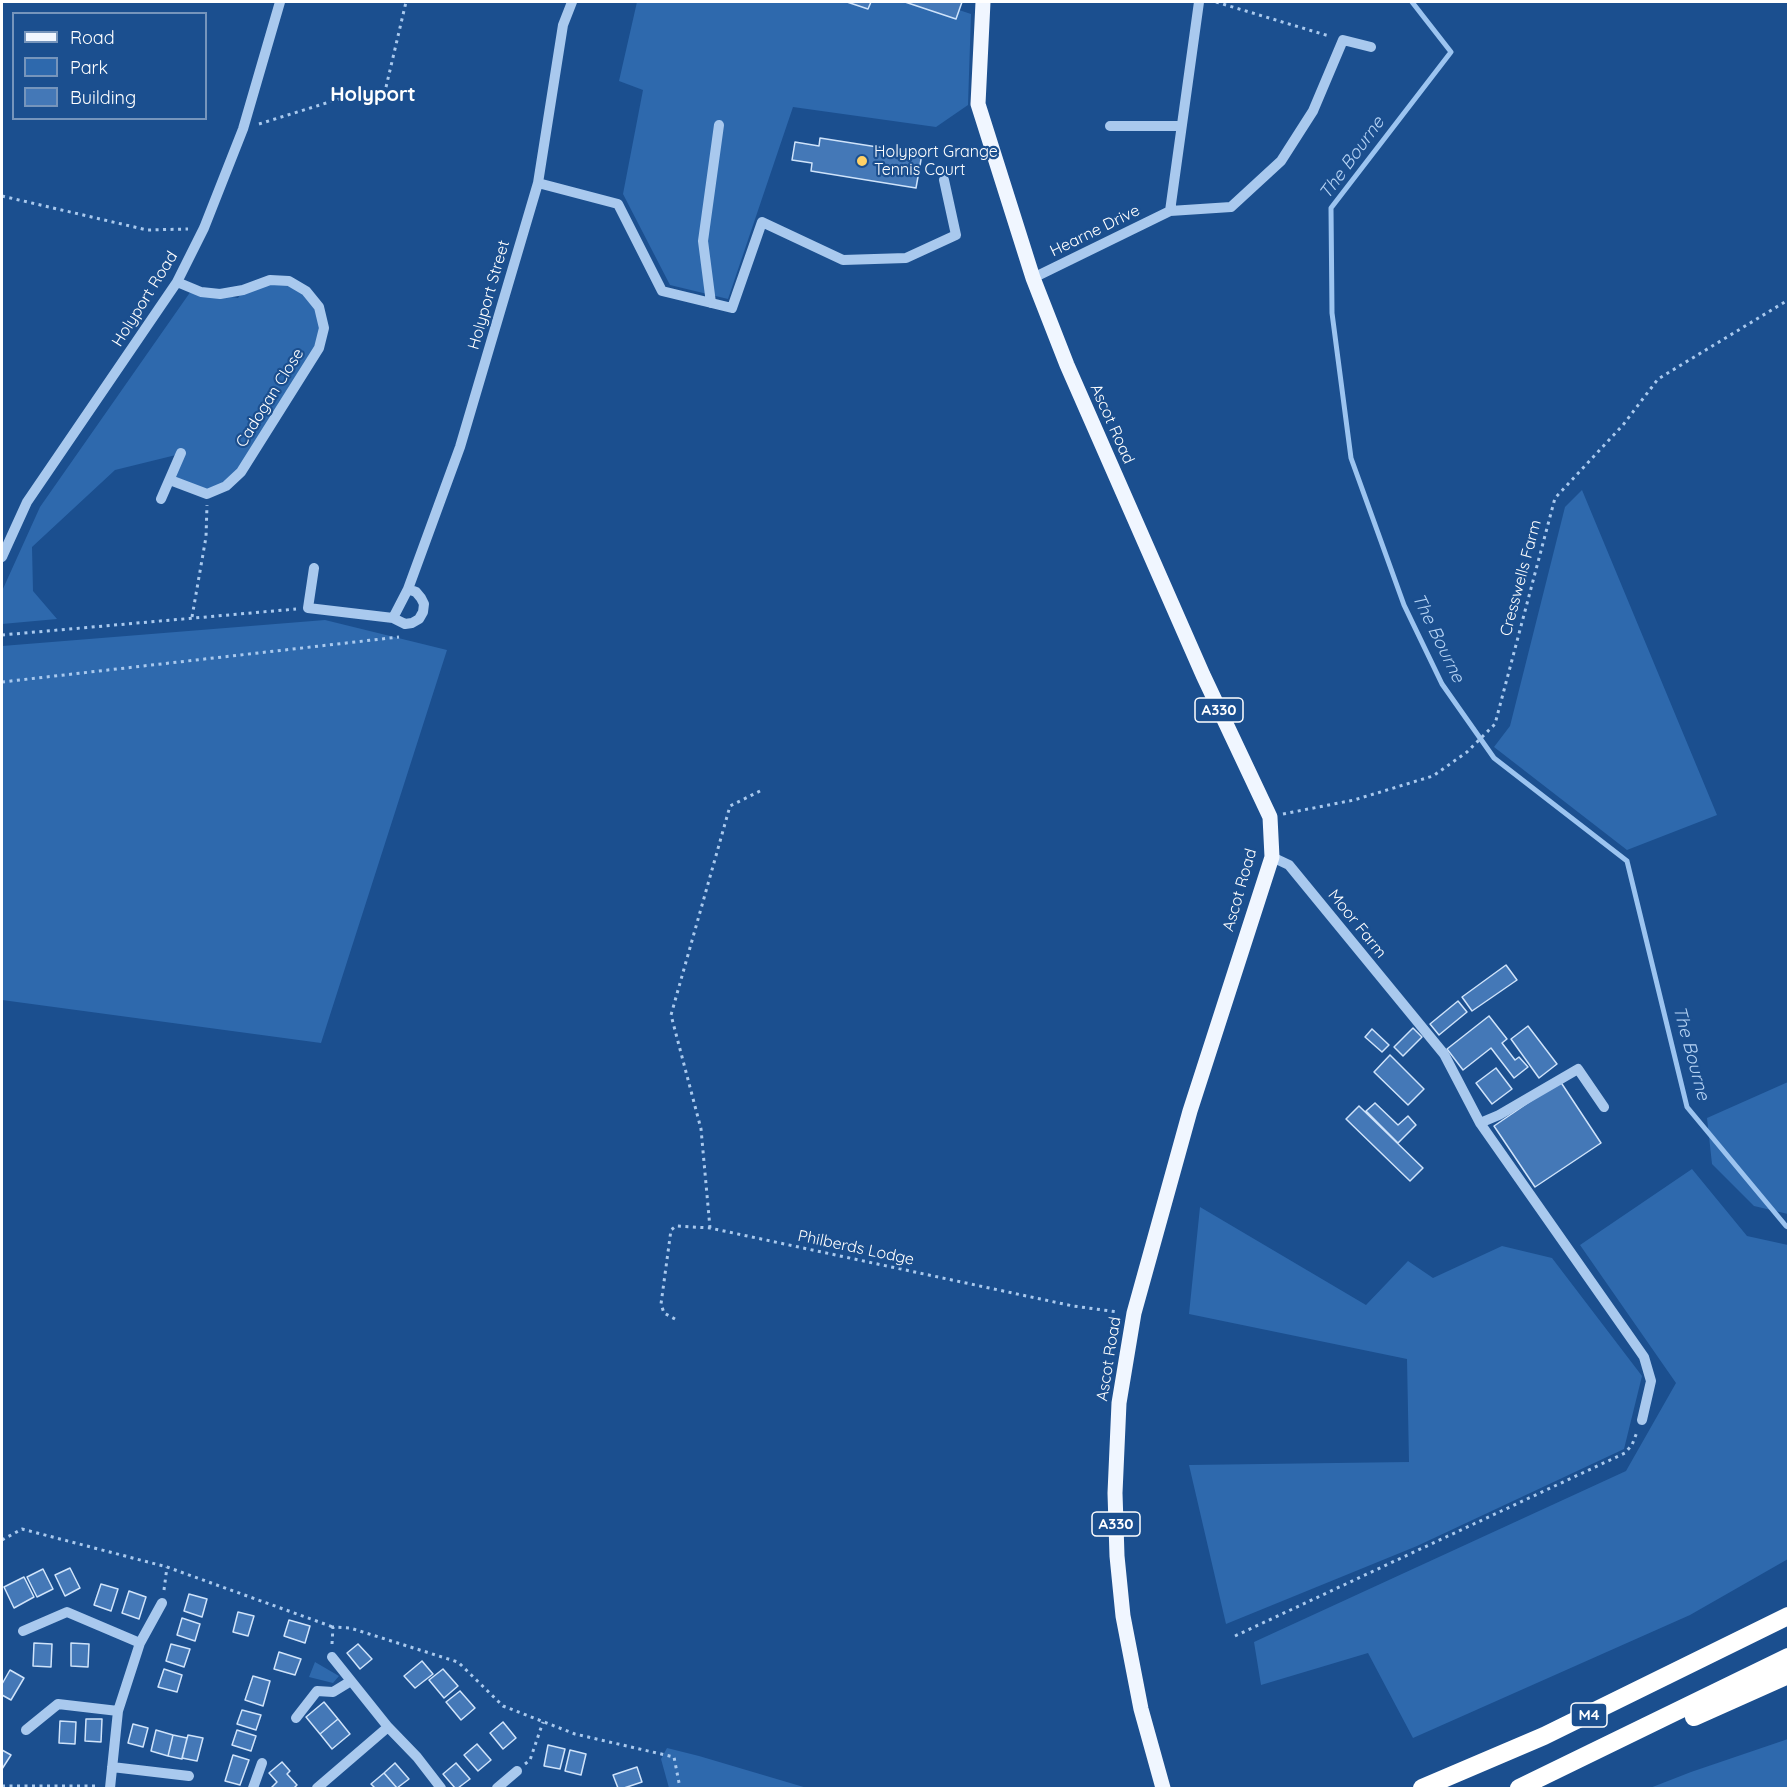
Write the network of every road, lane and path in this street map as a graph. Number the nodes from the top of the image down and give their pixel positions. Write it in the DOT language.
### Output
graph roads {
  1 [pos="280,2"];
  2 [pos="406,2"];
  3 [pos="572,2"];
  4 [pos="983,2"];
  5 [pos="1199,2"];
  6 [pos="1216,2"];
  7 [pos="1343,40"];
  8 [pos="1371,47"];
  9 [pos="719,125"];
  10 [pos="1110,126"];
  11 [pos="1181,126"];
  12 [pos="243,129"];
  13 [pos="944,180"];
  14 [pos="538,183"];
  15 [pos="2,196"];
  16 [pos="1170,211"];
  17 [pos="204,228"];
  18 [pos="1033,278"];
  19 [pos="177,282"];
  20 [pos="1788,300"];
  21 [pos="711,303"];
  22 [pos="181,453"];
  23 [pos="170,480"];
  24 [pos="207,494"];
  25 [pos="161,499"];
  26 [pos="2,557"];
  27 [pos="314,568"];
  28 [pos="408,590"];
  29 [pos="308,608"];
  30 [pos="192,618"];
  31 [pos="393,618"];
  32 [pos="405,624"];
  33 [pos="2,635"];
  34 [pos="2,682"];
  35 [pos="764,789"];
  36 [pos="1270,816"];
  37 [pos="1272,857"];
  38 [pos="1604,1107"];
  39 [pos="1480,1123"];
  40 [pos="710,1228"];
  41 [pos="1134,1313"];
  42 [pos="675,1319"];
  43 [pos="1642,1420"];
  44 [pos="2,1540"];
  45 [pos="167,1567"];
  46 [pos="162,1603"];
  47 [pos="1788,1606"];
  48 [pos="1788,1616"];
  49 [pos="333,1626"];
  50 [pos="23,1630"];
  51 [pos="1235,1636"];
  52 [pos="1747,1636"];
  53 [pos="140,1643"];
  54 [pos="332,1657"];
  55 [pos="1788,1657"];
  56 [pos="1788,1675"];
  57 [pos="351,1681"];
  58 [pos="118,1711"];
  59 [pos="296,1718"];
  60 [pos="543,1722"];
  61 [pos="388,1727"];
  62 [pos="26,1730"];
  63 [pos="262,1763"];
  64 [pos="112,1767"];
  65 [pos="517,1771"];
  66 [pos="189,1776"];
  67 [pos="2,1786"];
  68 [pos="110,1787"];
  69 [pos="253,1788"];
  70 [pos="317,1788"];
  71 [pos="441,1788"];
  72 [pos="497,1788"];
  73 [pos="680,1788"];
  74 [pos="1163,1788"];
  75 [pos="1422,1788"];
  76 [pos="1519,1788"];
  77 [pos="1524,1788"];
  1 -- 12 [label="street, Holyport Road"];
  2 -- 12 [label="path"];
  3 -- 14 [label="street, Holyport Street"];
  4 -- 18 [label="main road, Ascot Road / A330"];
  5 -- 11 [label="street"];
  6 -- 7 [label="path"];
  7 -- 8 [label="street"];
  7 -- 16 [label="street, Hearne Drive"];
  9 -- 21 [label="street"];
  10 -- 11 [label="street"];
  11 -- 16 [label="street"];
  12 -- 17 [label="street, Holyport Road"];
  13 -- 21 [label="street"];
  14 -- 21 [label="street"];
  14 -- 28 [label="street, Holyport Street"];
  15 -- 17 [label="path"];
  16 -- 18 [label="street, Hearne Drive"];
  17 -- 19 [label="street, Holyport Road"];
  18 -- 36 [label="main road, Ascot Road / A330"];
  19 -- 24 [label="street, Cadogan Close"];
  19 -- 26 [label="street, Holyport Road"];
  20 -- 36 [label="path, Cresswells Farm"];
  22 -- 23 [label="street"];
  23 -- 24 [label="street"];
  23 -- 25 [label="street"];
  24 -- 30 [label="path"];
  27 -- 29 [label="street"];
  28 -- 31 [label="street, Holyport Street"];
  28 -- 32 [label="street"];
  29 -- 30 [label="path"];
  29 -- 31 [label="street"];
  30 -- 33 [label="path"];
  31 -- 32 [label="street"];
  32 -- 34 [label="path"];
  35 -- 40 [label="path"];
  36 -- 37 [label="main road, Ascot Road / A330"];
  37 -- 39 [label="street, Moor Farm"];
  37 -- 41 [label="main road, Ascot Road / A330"];
  38 -- 39 [label="street"];
  39 -- 43 [label="street, Moor Farm"];
  40 -- 41 [label="path, Philberds Lodge"];
  40 -- 42 [label="path, Philberds Lodge"];
  41 -- 74 [label="main road, Ascot Road / A330"];
  43 -- 51 [label="path"];
  44 -- 45 [label="path"];
  45 -- 46 [label="path"];
  45 -- 49 [label="path"];
  46 -- 53 [label="street"];
  47 -- 52 [label="highway, M4"];
  48 -- 52 [label="highway, M4"];
  49 -- 54 [label="path"];
  49 -- 60 [label="path"];
  50 -- 53 [label="street"];
  52 -- 75 [label="highway, M4"];
  53 -- 58 [label="street"];
  54 -- 57 [label="street"];
  55 -- 76 [label="highway, M4"];
  56 -- 77 [label="highway"];
  57 -- 59 [label="street"];
  57 -- 61 [label="street"];
  58 -- 62 [label="street"];
  58 -- 64 [label="street"];
  60 -- 65 [label="path"];
  60 -- 73 [label="path"];
  61 -- 70 [label="street"];
  61 -- 71 [label="street"];
  63 -- 69 [label="street"];
  64 -- 66 [label="street"];
  64 -- 68 [label="street"];
  65 -- 72 [label="street"];
  67 -- 68 [label="path"];
}
